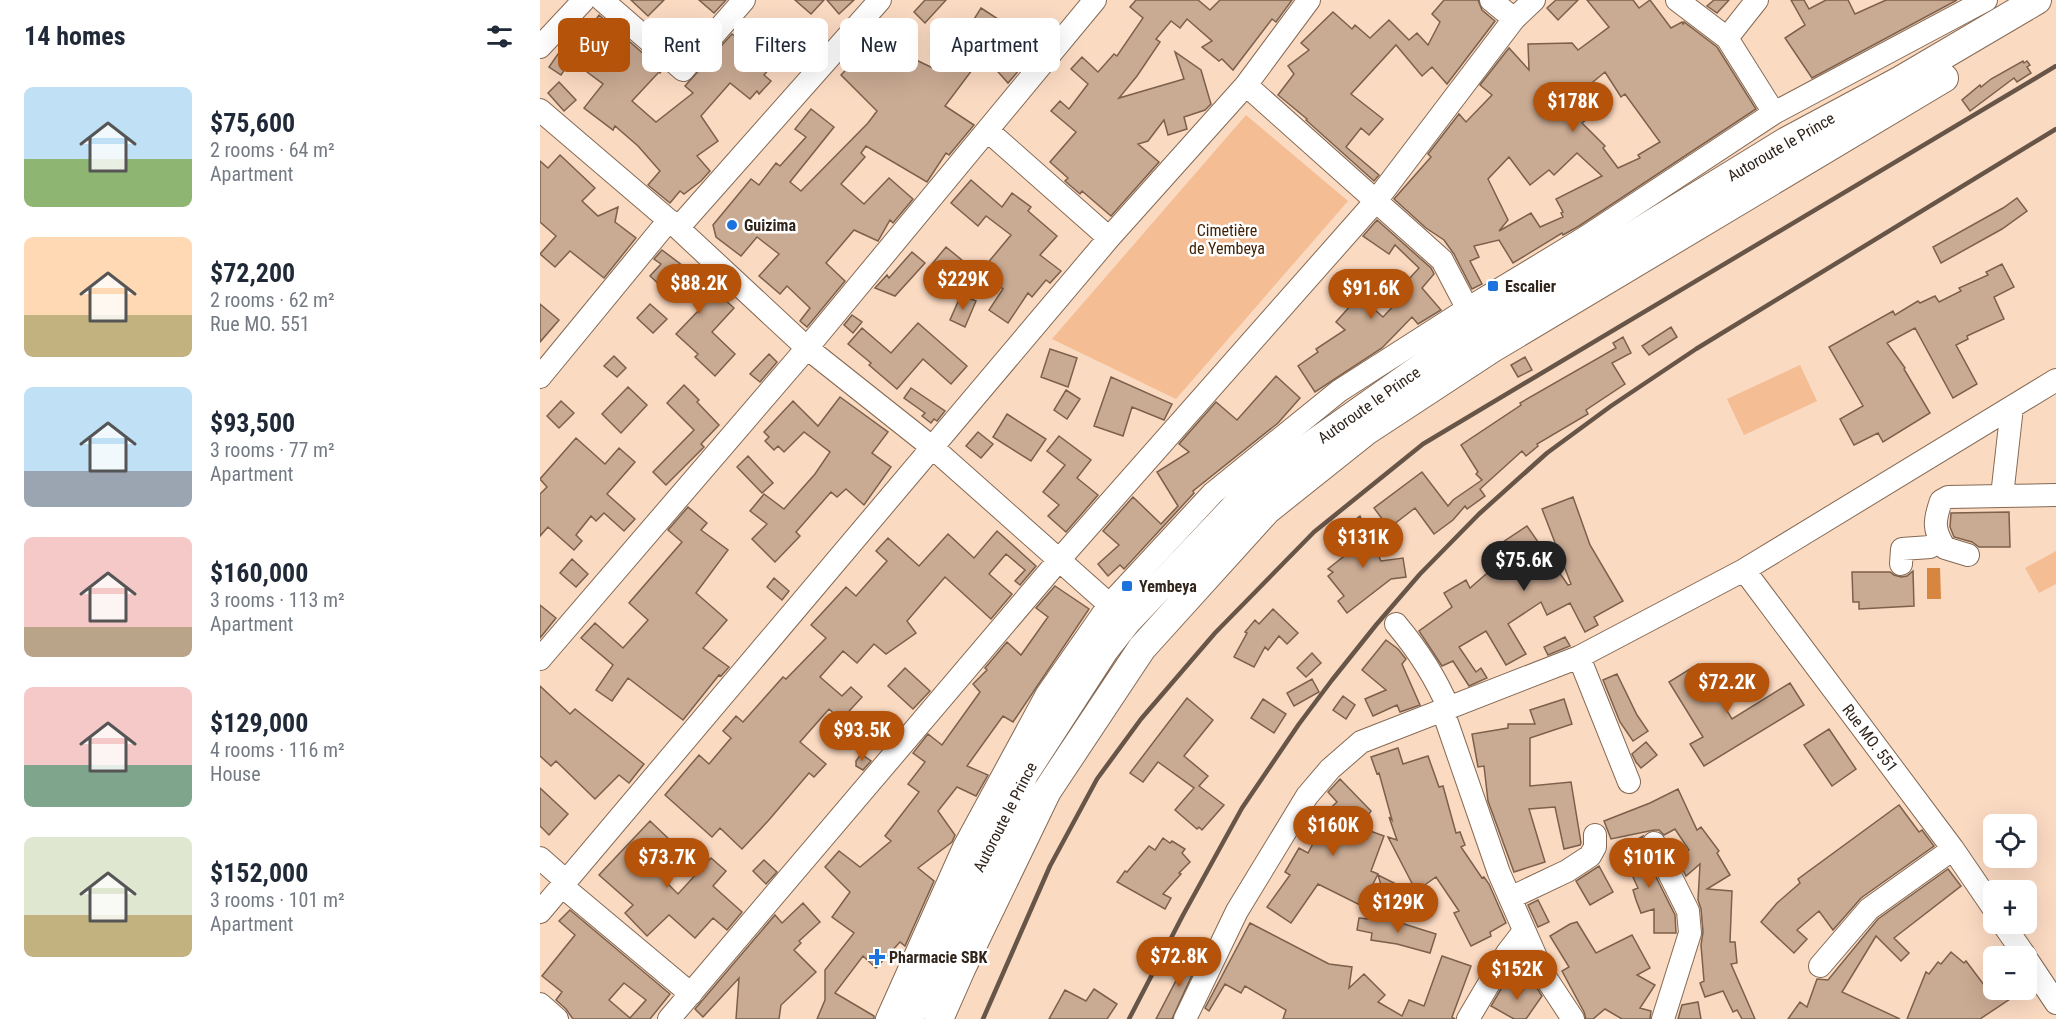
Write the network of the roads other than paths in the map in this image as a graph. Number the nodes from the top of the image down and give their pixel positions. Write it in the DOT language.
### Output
graph roads {
  1 [pos="584,0"];
  2 [pos="602,0"];
  3 [pos="744,0"];
  4 [pos="880,0"];
  5 [pos="1095,0"];
  6 [pos="1310,0"];
  7 [pos="1491,0"];
  8 [pos="1534,0"];
  9 [pos="1677,0"];
  10 [pos="1757,0"];
  11 [pos="1986,0"];
  12 [pos="2037,0"];
  13 [pos="2056,10"];
  14 [pos="1514,19"];
  15 [pos="1727,38"];
  16 [pos="540,47"];
  17 [pos="1246,85"];
  18 [pos="1774,113"];
  19 [pos="542,116"];
  20 [pos="988,131"];
  21 [pos="1375,202"];
  22 [pos="673,224"];
  23 [pos="1109,238"];
  24 [pos="1474,320"];
  25 [pos="807,348"];
  26 [pos="540,377"];
  27 [pos="2056,380"];
  28 [pos="2012,407"];
  29 [pos="933,448"];
  30 [pos="2056,495"];
  31 [pos="2002,496"];
  32 [pos="1939,540"];
  33 [pos="1968,555"];
  34 [pos="1059,560"];
  35 [pos="1901,564"];
  36 [pos="1744,570"];
  37 [pos="1118,613"];
  38 [pos="1396,624"];
  39 [pos="1579,657"];
  40 [pos="540,659"];
  41 [pos="1446,710"];
  42 [pos="1629,782"];
  43 [pos="1595,835"];
  44 [pos="1654,843"];
  45 [pos="1953,849"];
  46 [pos="540,858"];
  47 [pos="564,884"];
  48 [pos="1983,893"];
  49 [pos="1510,898"];
  50 [pos="540,912"];
  51 [pos="1524,931"];
  52 [pos="1820,966"];
  53 [pos="2037,974"];
  54 [pos="691,994"];
  55 [pos="2056,1003"];
  56 [pos="540,1004"];
  57 [pos="557,1019"];
  58 [pos="669,1019"];
  59 [pos="887,1019"];
  60 [pos="909,1019"];
  61 [pos="939,1019"];
  62 [pos="1185,1019"];
  63 [pos="1468,1019"];
  64 [pos="1574,1019"];
  65 [pos="1664,1019"];
  1 -- 16 [label="street"];
  2 -- 3 [label="street"];
  4 -- 22 [label="street"];
  5 -- 20 [label="street"];
  6 -- 17 [label="street"];
  7 -- 14 [label="street"];
  8 -- 14 [label="street"];
  9 -- 15 [label="street"];
  10 -- 15 [label="street"];
  11 -- 18 [label="street"];
  12 -- 24 [label="main road, Autoroute le Prince"];
  13 -- 61 [label="main road, Autoroute le Prince"];
  14 -- 21 [label="street"];
  15 -- 18 [label="street"];
  17 -- 21 [label="street"];
  17 -- 23 [label="street"];
  18 -- 24 [label="street"];
  19 -- 22 [label="street"];
  20 -- 23 [label="street"];
  20 -- 25 [label="street"];
  21 -- 24 [label="street"];
  21 -- 34 [label="street"];
  22 -- 25 [label="street"];
  22 -- 26 [label="street"];
  23 -- 29 [label="street"];
  24 -- 37 [label="main road, Autoroute le Prince"];
  25 -- 29 [label="street"];
  25 -- 40 [label="street"];
  27 -- 28 [label="street"];
  28 -- 31 [label="street"];
  28 -- 36 [label="street"];
  29 -- 34 [label="street"];
  29 -- 47 [label="street"];
  30 -- 31 [label="street"];
  31 -- 32 [label="street"];
  32 -- 33 [label="street"];
  32 -- 35 [label="street"];
  34 -- 37 [label="street"];
  34 -- 54 [label="street"];
  36 -- 39 [label="street"];
  36 -- 45 [label="street, Rue MO. 551"];
  37 -- 59 [label="street"];
  37 -- 60 [label="main road, Autoroute le Prince"];
  38 -- 41 [label="street"];
  39 -- 41 [label="street"];
  39 -- 42 [label="street"];
  41 -- 49 [label="street"];
  41 -- 62 [label="street"];
  43 -- 49 [label="street"];
  44 -- 65 [label="street"];
  45 -- 48 [label="street, Rue MO. 551"];
  45 -- 52 [label="street"];
  46 -- 47 [label="street"];
  47 -- 50 [label="street"];
  47 -- 54 [label="street"];
  49 -- 51 [label="street"];
  51 -- 63 [label="street"];
  51 -- 64 [label="street"];
  53 -- 55 [label="street"];
  54 -- 58 [label="street"];
  56 -- 57 [label="street"];
}
